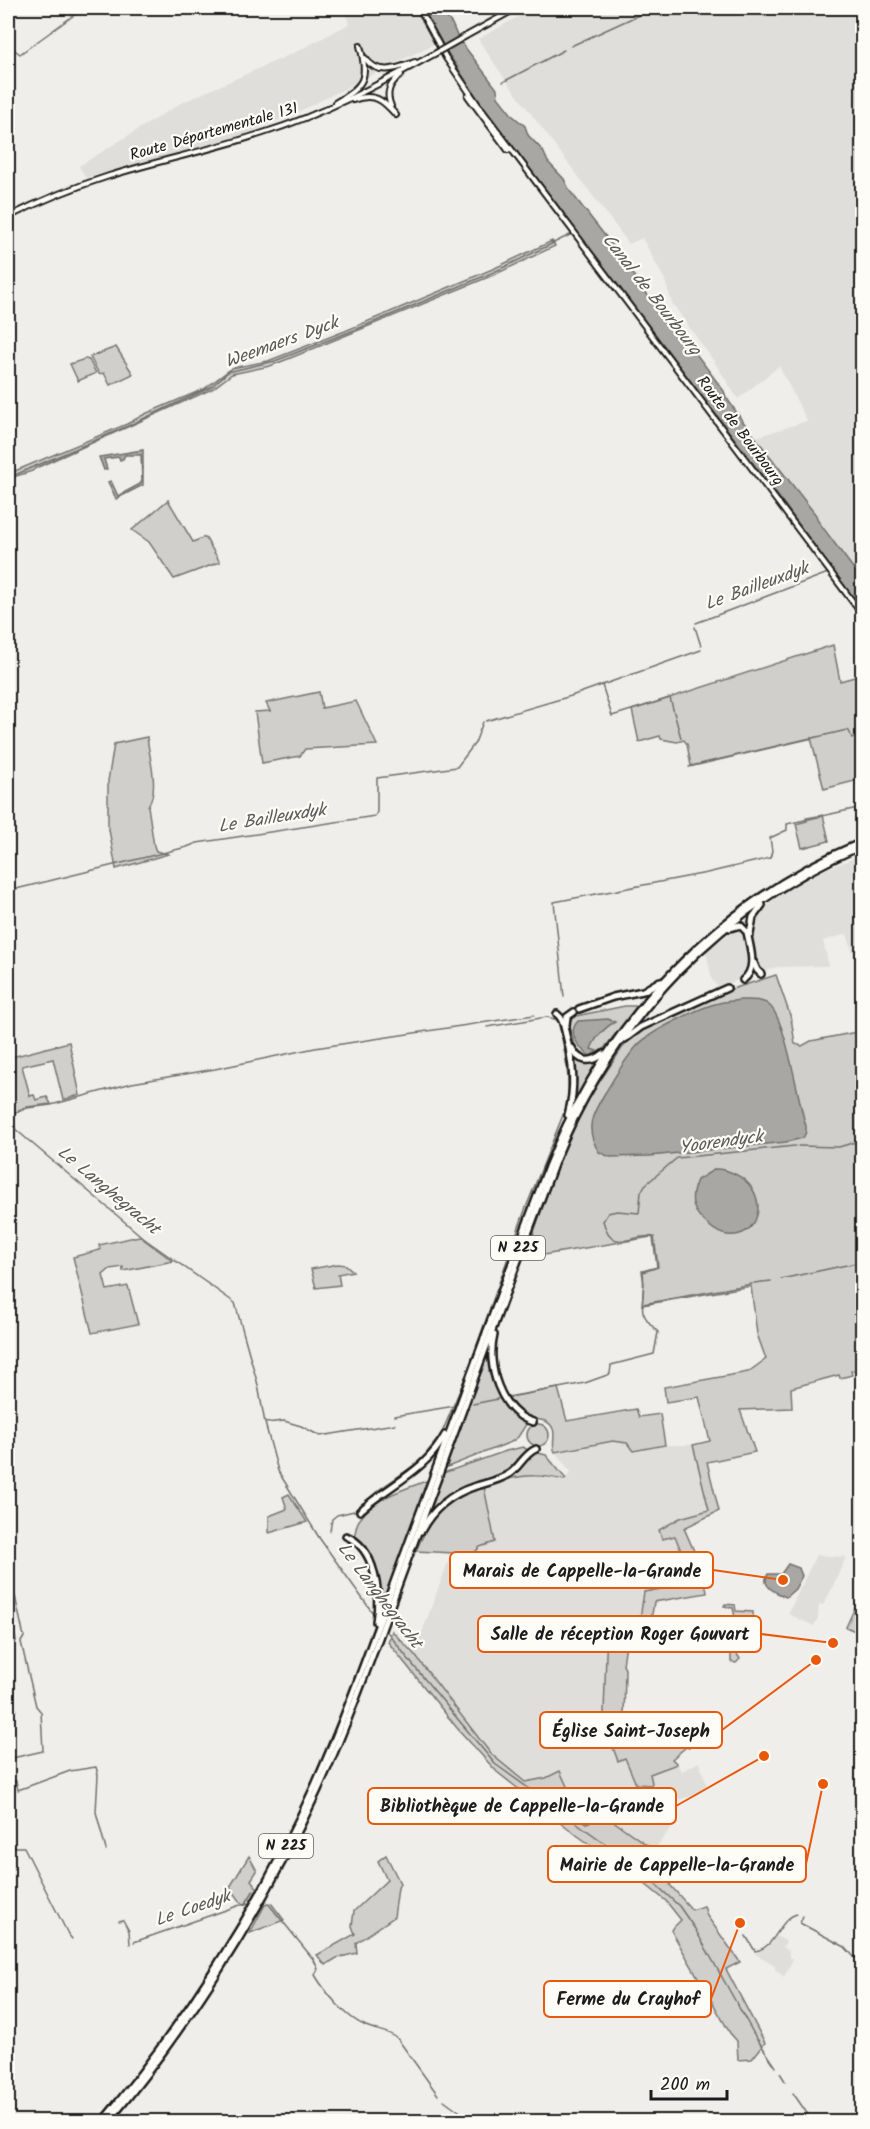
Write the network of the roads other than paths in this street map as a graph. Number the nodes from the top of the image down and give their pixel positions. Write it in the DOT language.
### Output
graph roads {
  1 [pos="418,8"];
  2 [pos="518,8"];
  3 [pos="427,57"];
  4 [pos="416,64"];
  5 [pos="333,107"];
  6 [pos="310,116"];
  7 [pos="8,217"];
  8 [pos="862,614"];
  9 [pos="862,842"];
  10 [pos="862,846"];
  11 [pos="795,880"];
  12 [pos="694,956"];
  13 [pos="754,963"];
  14 [pos="679,964"];
  15 [pos="761,974"];
  16 [pos="750,977"];
  17 [pos="743,980"];
  18 [pos="728,988"];
  19 [pos="574,1011"];
  20 [pos="557,1014"];
  21 [pos="564,1026"];
  22 [pos="620,1034"];
  23 [pos="604,1066"];
  24 [pos="559,1140"];
  25 [pos="507,1292"];
  26 [pos="463,1396"];
  27 [pos="533,1422"];
  28 [pos="536,1449"];
  29 [pos="360,1511"];
  30 [pos="346,1536"];
  31 [pos="402,1574"];
  32 [pos="380,1623"];
  33 [pos="102,2121"];
  34 [pos="108,2121"];
  1 -- 8 [label="main road, Route de Bourbourg"];
  2 -- 3 [label="main road, Route Départementale 131, bridge"];
  3 -- 4 [label="main road, Route Départementale 131"];
  3 -- 6 [label="main road"];
  4 -- 5 [label="main road, Route Départementale 131"];
  4 -- 5 [label="main road"];
  5 -- 6 [label="main road, Route Départementale 131"];
  6 -- 7 [label="main road, Route Départementale 131"];
  9 -- 14 [label="highway, N 225"];
  10 -- 11 [label="highway, N 225"];
  11 -- 12 [label="highway, N 225"];
  11 -- 13 [label="highway"];
  12 -- 17 [label="highway"];
  12 -- 23 [label="highway, N 225"];
  13 -- 15 [label="highway"];
  13 -- 16 [label="highway"];
  14 -- 19 [label="highway"];
  14 -- 22 [label="highway, N 225"];
  18 -- 23 [label="highway"];
  19 -- 21 [label="highway"];
  19 -- 22 [label="highway"];
  20 -- 21 [label="highway"];
  21 -- 24 [label="highway"];
  22 -- 24 [label="highway, N 225"];
  23 -- 25 [label="highway, N 225"];
  24 -- 26 [label="highway, N 225"];
  25 -- 27 [label="highway"];
  25 -- 31 [label="highway, N 225"];
  26 -- 29 [label="highway"];
  26 -- 32 [label="highway, N 225"];
  28 -- 31 [label="highway"];
  30 -- 32 [label="highway"];
  31 -- 32 [label="highway, N 225"];
  32 -- 33 [label="highway, N 225"];
  32 -- 34 [label="highway, N 225"];
}
